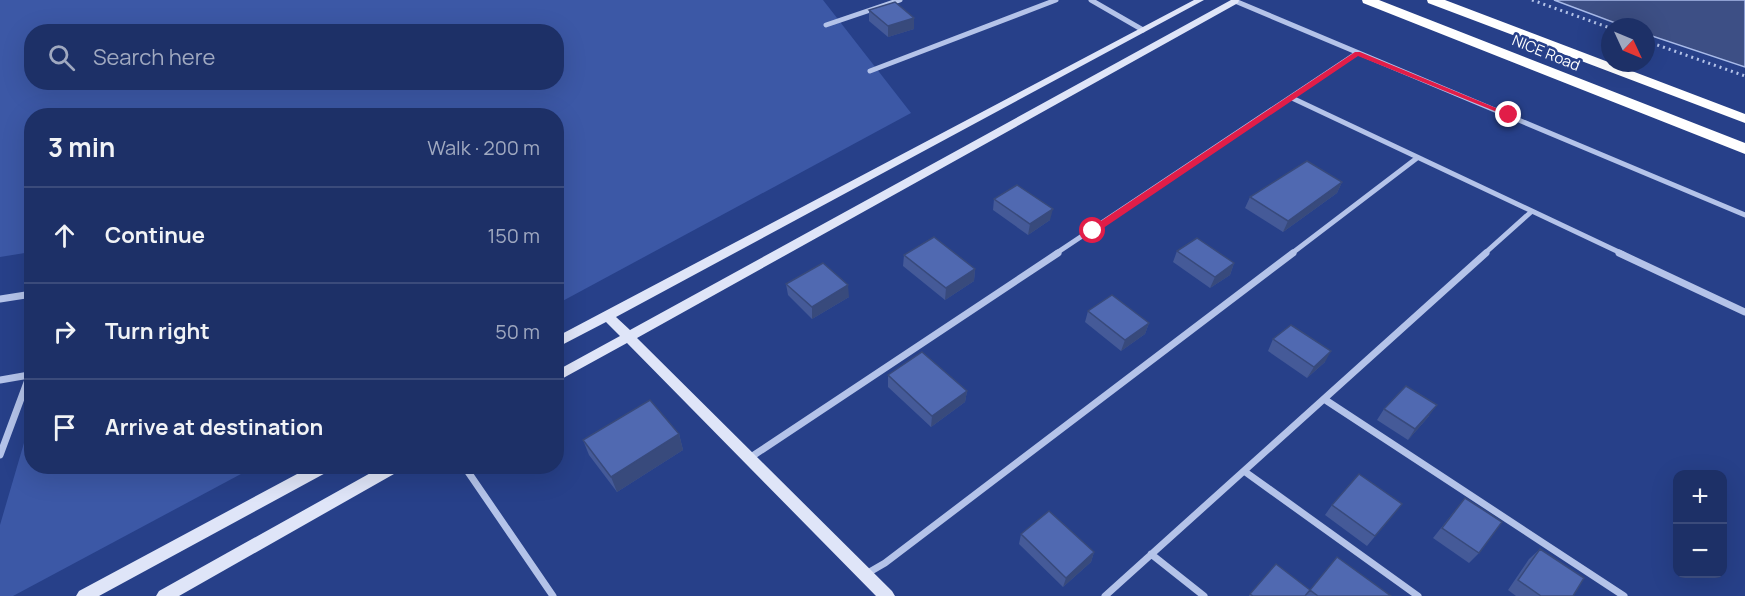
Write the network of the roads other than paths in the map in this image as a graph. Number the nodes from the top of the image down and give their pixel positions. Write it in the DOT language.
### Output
graph roads {
  1 [pos="900,0"];
  2 [pos="1056,0"];
  3 [pos="1091,0"];
  4 [pos="1200,0"];
  5 [pos="1233,0"];
  6 [pos="1368,0"];
  7 [pos="1433,0"];
  8 [pos="826,25"];
  9 [pos="1143,30"];
  10 [pos="1357,53"];
  11 [pos="870,71"];
  12 [pos="1292,98"];
  13 [pos="1745,119"];
  14 [pos="1745,149"];
  15 [pos="1418,158"];
  16 [pos="1531,212"];
  17 [pos="1745,215"];
  18 [pos="24,295"];
  19 [pos="0,299"];
  20 [pos="1745,312"];
  21 [pos="608,316"];
  22 [pos="630,337"];
  23 [pos="564,339"];
  24 [pos="564,373"];
  25 [pos="24,374"];
  26 [pos="0,380"];
  27 [pos="24,389"];
  28 [pos="1324,399"];
  29 [pos="0,455"];
  30 [pos="751,457"];
  31 [pos="1244,471"];
  32 [pos="311,474"];
  33 [pos="382,474"];
  34 [pos="469,474"];
  35 [pos="1151,554"];
  36 [pos="866,574"];
  37 [pos="84,596"];
  38 [pos="164,596"];
  39 [pos="553,596"];
  40 [pos="887,596"];
  41 [pos="1105,596"];
  42 [pos="1204,596"];
  43 [pos="1418,596"];
  44 [pos="1624,596"];
  1 -- 8 [label="street"];
  2 -- 11 [label="street"];
  3 -- 9 [label="street"];
  4 -- 9 [label="street"];
  5 -- 10 [label="street"];
  5 -- 22 [label="street"];
  6 -- 14 [label="highway, NICE Road"];
  7 -- 13 [label="highway, NICE Road"];
  9 -- 21 [label="street"];
  10 -- 12 [label="street"];
  10 -- 17 [label="street"];
  12 -- 15 [label="street"];
  12 -- 30 [label="street"];
  15 -- 16 [label="street"];
  15 -- 36 [label="street"];
  16 -- 20 [label="street"];
  16 -- 28 [label="street"];
  18 -- 19 [label="street"];
  21 -- 22 [label="street"];
  21 -- 23 [label="street"];
  22 -- 24 [label="street"];
  22 -- 30 [label="street"];
  25 -- 26 [label="street"];
  27 -- 29 [label="street"];
  28 -- 31 [label="street"];
  28 -- 44 [label="street"];
  30 -- 36 [label="street"];
  31 -- 35 [label="street"];
  31 -- 43 [label="street"];
  32 -- 37 [label="street"];
  33 -- 38 [label="street"];
  34 -- 39 [label="street"];
  35 -- 41 [label="street"];
  35 -- 42 [label="street"];
  36 -- 40 [label="street"];
}
